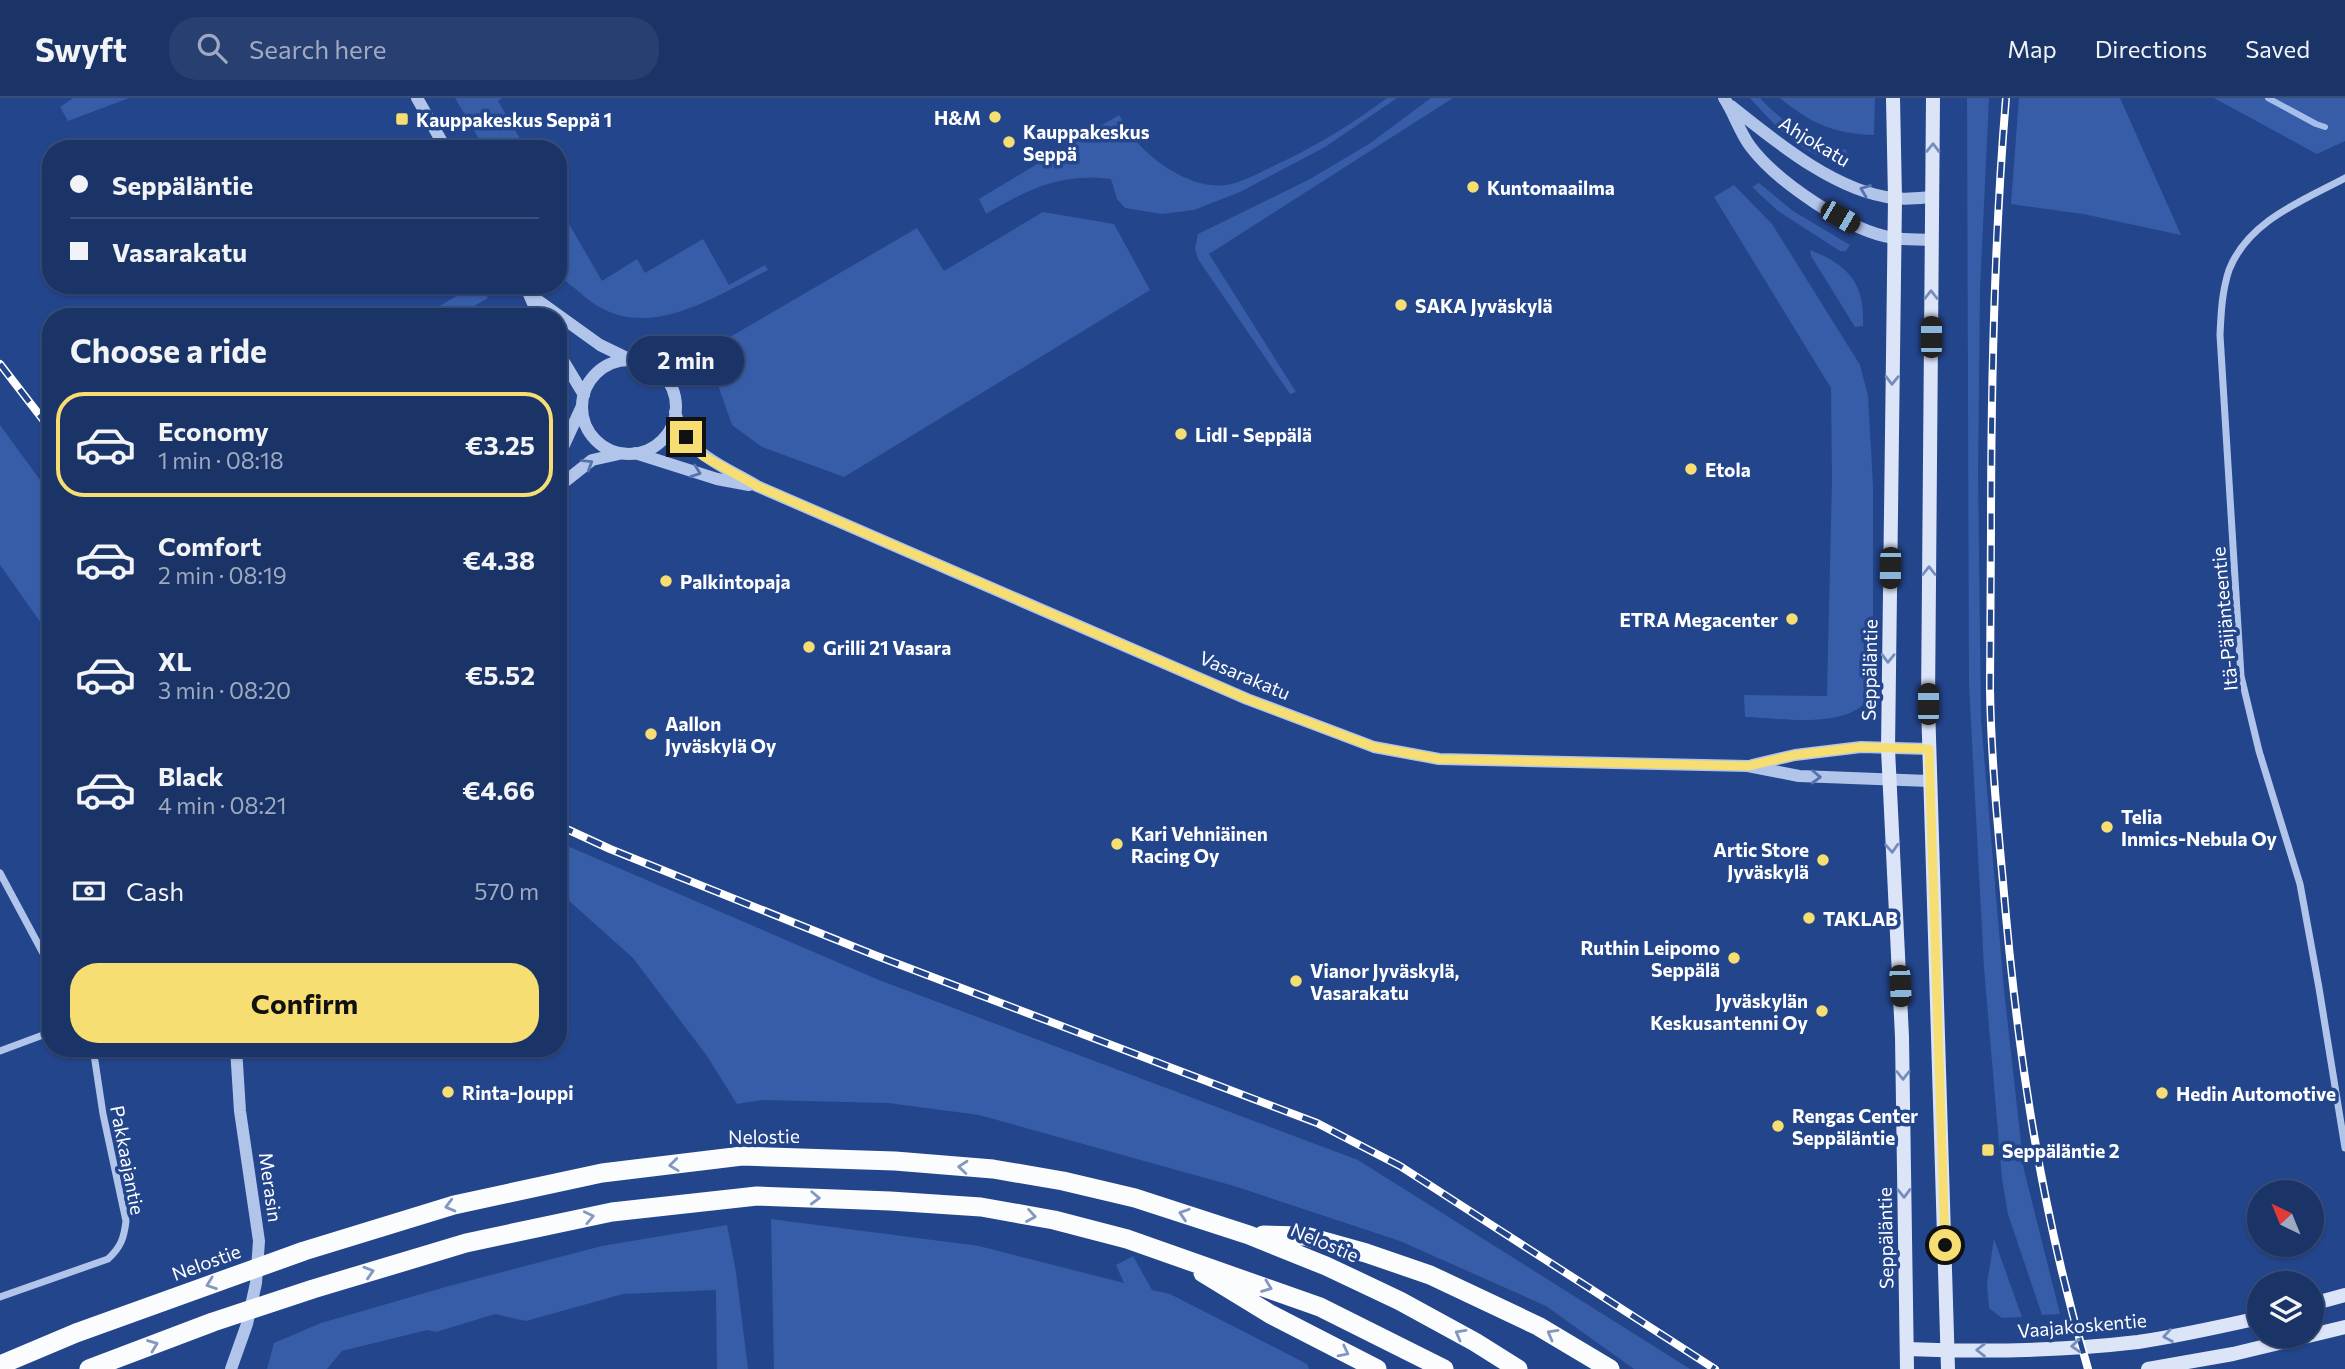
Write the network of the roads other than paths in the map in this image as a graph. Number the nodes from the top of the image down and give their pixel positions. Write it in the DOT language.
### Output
graph roads {
  1 [pos="417,98"];
  2 [pos="1893,98"];
  3 [pos="1933,98"];
  4 [pos="1726,101"];
  5 [pos="441,140"];
  6 [pos="2345,178"];
  7 [pos="1932,197"];
  8 [pos="1895,198"];
  9 [pos="1893,238"];
  10 [pos="1932,240"];
  11 [pos="532,294"];
  12 [pos="551,308"];
  13 [pos="567,320"];
  14 [pos="631,360"];
  15 [pos="567,369"];
  16 [pos="583,400"];
  17 [pos="675,412"];
  18 [pos="567,437"];
  19 [pos="629,453"];
  20 [pos="567,480"];
  21 [pos="757,486"];
  22 [pos="1888,749"];
  23 [pos="1929,749"];
  24 [pos="1748,766"];
  25 [pos="1888,780"];
  26 [pos="1929,781"];
  27 [pos="0,873"];
  28 [pos="42,951"];
  29 [pos="42,1035"];
  30 [pos="0,1051"];
  31 [pos="94,1057"];
  32 [pos="237,1057"];
  33 [pos="2345,1148"];
  34 [pos="1249,1235"];
  35 [pos="1179,1258"];
  36 [pos="2345,1295"];
  37 [pos="0,1297"];
  38 [pos="2324,1301"];
  39 [pos="2247,1321"];
  40 [pos="2345,1327"];
  41 [pos="1907,1349"];
  42 [pos="1948,1351"];
  43 [pos="0,1365"];
  44 [pos="89,1369"];
  45 [pos="231,1369"];
  46 [pos="1377,1369"];
  47 [pos="1444,1369"];
  48 [pos="1518,1369"];
  49 [pos="1610,1369"];
  50 [pos="1907,1369"];
  51 [pos="1948,1369"];
  52 [pos="2148,1369"];
  1 -- 5 [label="street"];
  2 -- 8 [label="main road, Seppäläntie"];
  7 -- 3 [label="main road, one-way"];
  8 -- 4 [label="street, Ahjokatu, one-way"];
  4 -- 9 [label="street, Ahjokatu"];
  6 -- 33 [label="street, Itä-Päijänteentie"];
  7 -- 8 [label="street, Ahjokatu"];
  7 -- 10 [label="main road"];
  8 -- 9 [label="main road, Seppäläntie"];
  9 -- 10 [label="street, Ahjokatu"];
  9 -- 22 [label="main road, Seppäläntie, one-way"];
  23 -- 10 [label="main road, one-way"];
  11 -- 12 [label="street"];
  13 -- 14 [label="street"];
  14 -- 16 [label="street"];
  14 -- 17 [label="street"];
  15 -- 16 [label="street"];
  16 -- 18 [label="street"];
  16 -- 19 [label="street"];
  17 -- 19 [label="street"];
  17 -- 21 [label="street, Vasarakatu"];
  20 -- 19 [label="street, one-way"];
  19 -- 21 [label="street, Vasarakatu, one-way"];
  21 -- 24 [label="street, Vasarakatu"];
  22 -- 23 [label="street, Vasarakatu"];
  22 -- 24 [label="street, Vasarakatu"];
  22 -- 25 [label="main road, Seppäläntie"];
  23 -- 26 [label="main road"];
  24 -- 25 [label="street, Vasarakatu, one-way"];
  25 -- 26 [label="street, Vasarakatu"];
  25 -- 41 [label="main road, Seppäläntie, one-way"];
  26 -- 42 [label="main road"];
  27 -- 28 [label="street"];
  29 -- 30 [label="street"];
  31 -- 37 [label="street, Pakkaajantie"];
  32 -- 45 [label="street, Merasin"];
  34 -- 43 [label="highway, Nelostie, one-way"];
  48 -- 34 [label="highway, Nelostie, one-way"];
  49 -- 34 [label="highway, one-way"];
  44 -- 35 [label="highway, one-way"];
  35 -- 46 [label="highway, one-way"];
  35 -- 47 [label="highway, one-way"];
  36 -- 38 [label="main road"];
  39 -- 42 [label="main road, Vaajakoskentie, one-way"];
  40 -- 52 [label="main road"];
  41 -- 42 [label="main road, Vaajakoskentie"];
  41 -- 50 [label="main road, Seppäläntie"];
  42 -- 51 [label="main road"];
}
